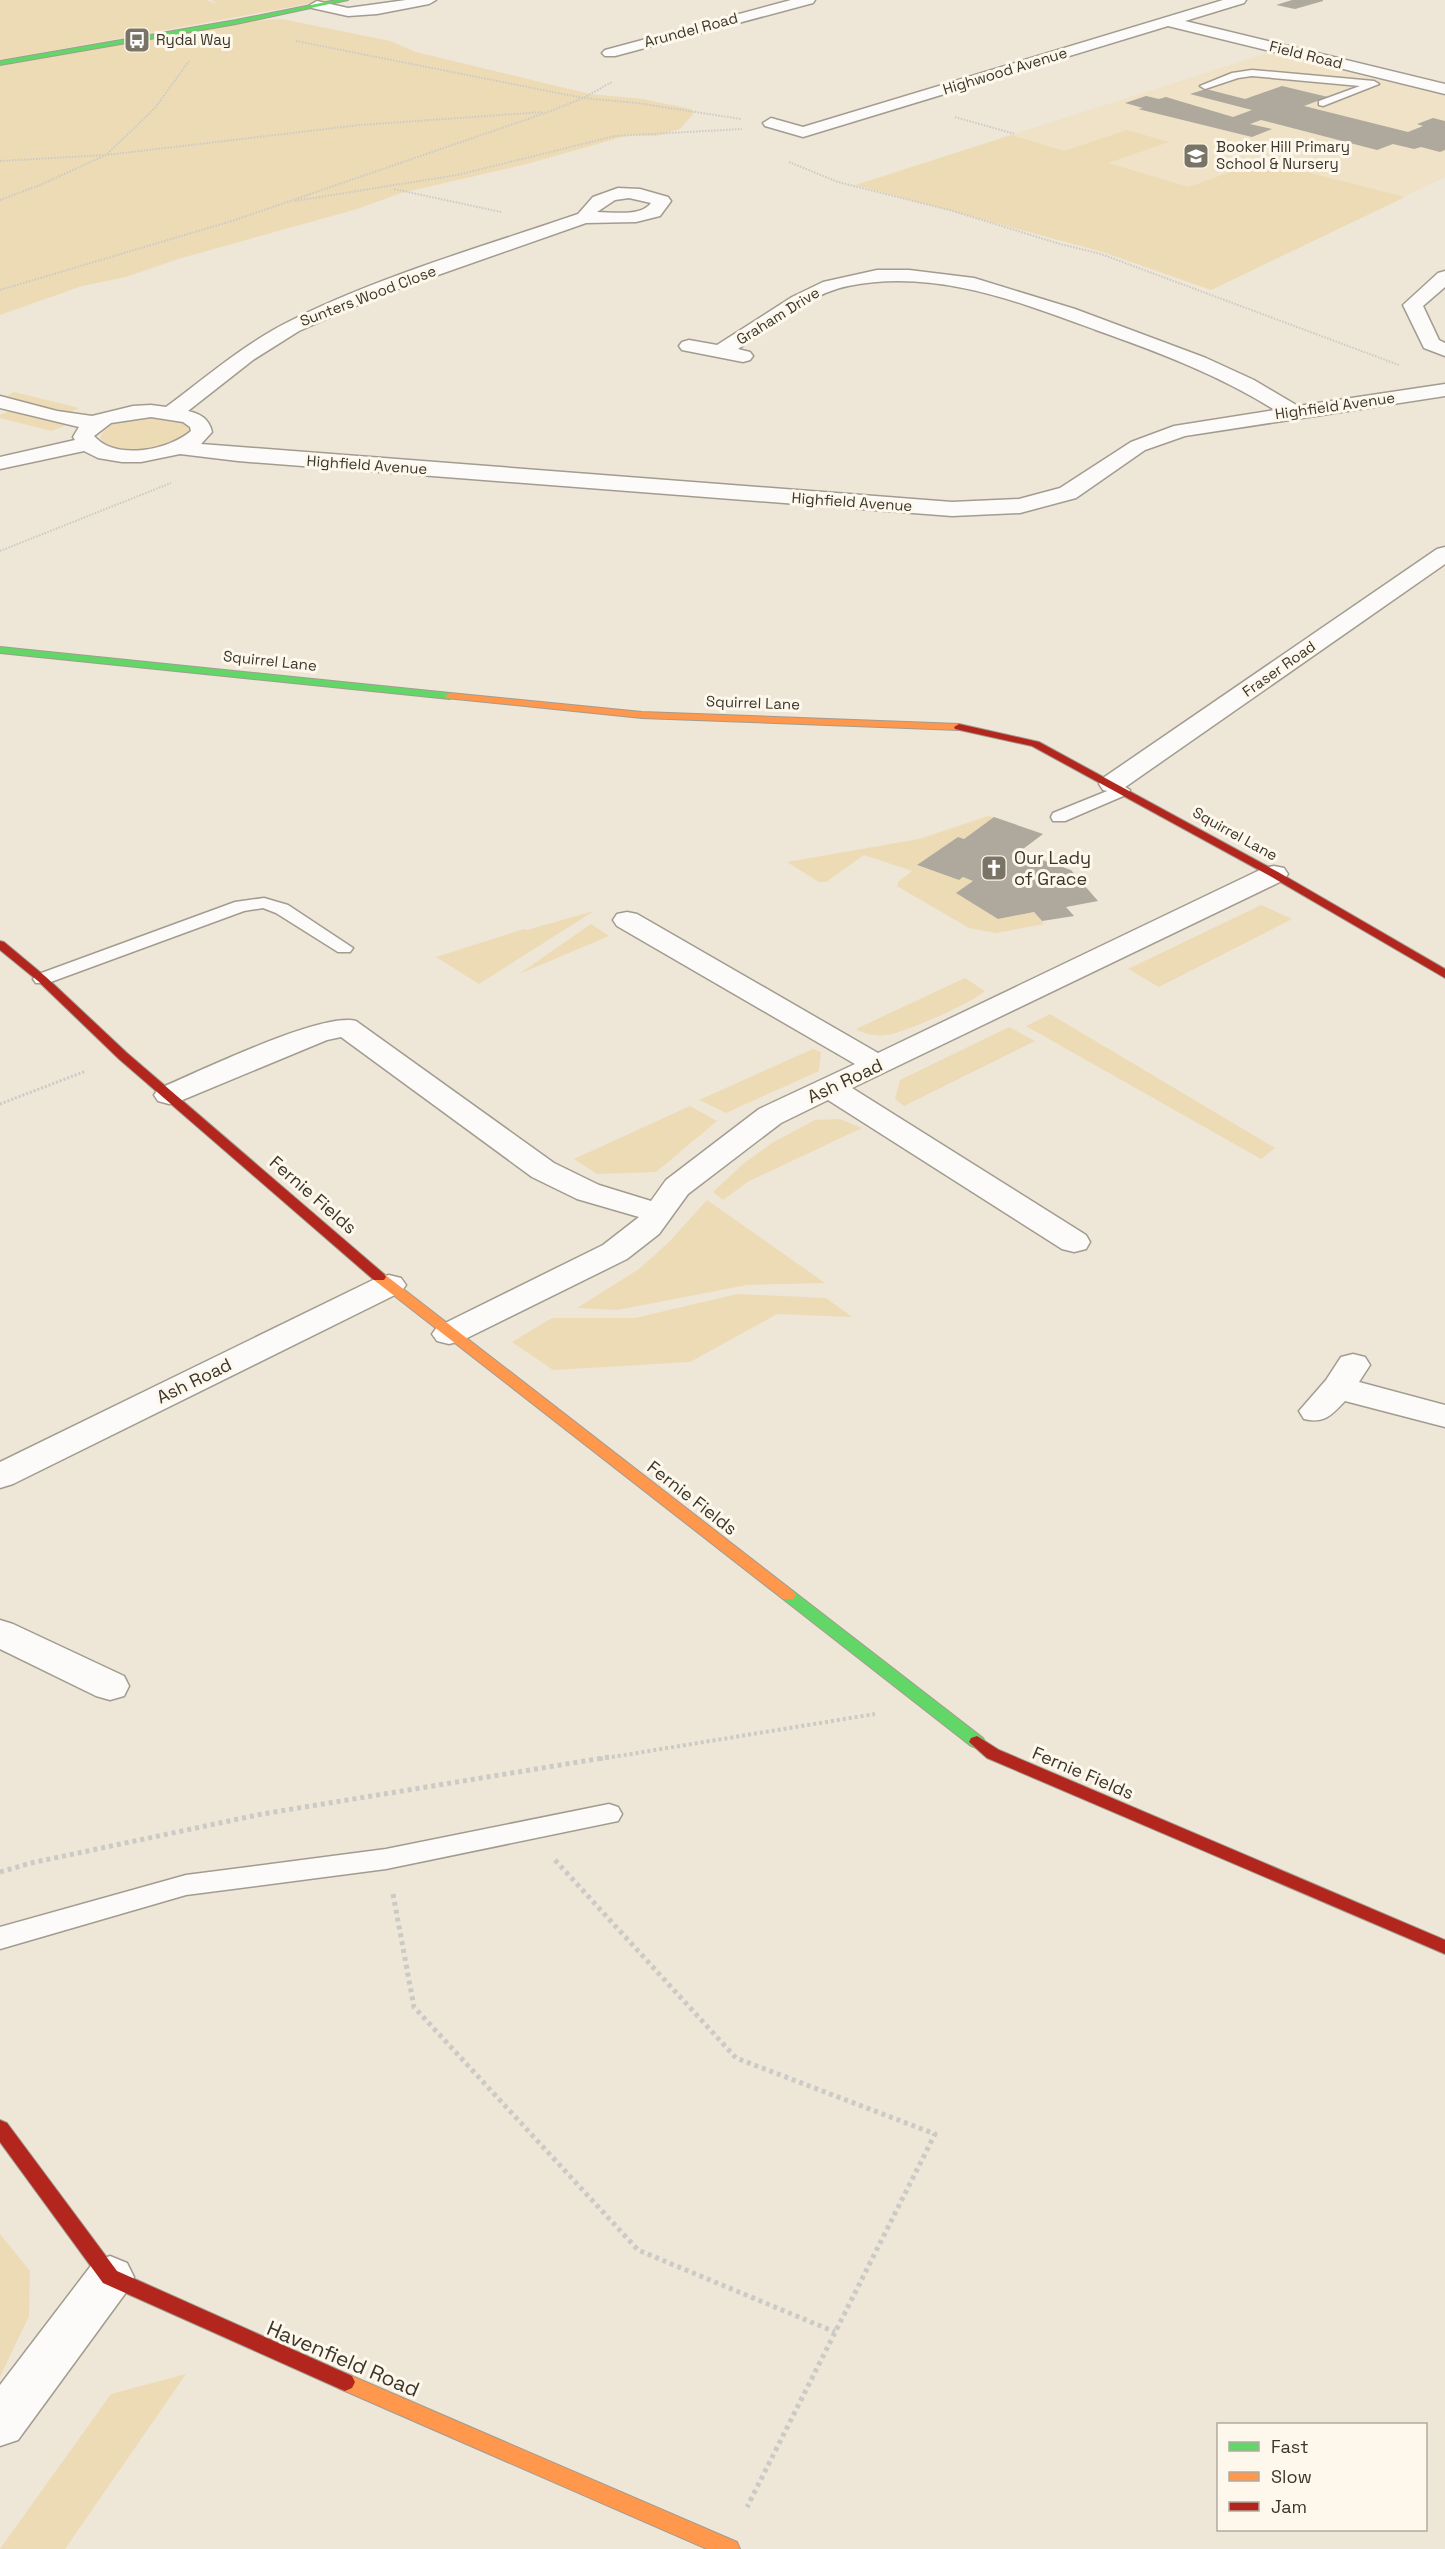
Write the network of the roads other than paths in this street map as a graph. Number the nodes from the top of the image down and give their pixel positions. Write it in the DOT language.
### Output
graph roads {
  1 [pos="345,0"];
  2 [pos="429,0"];
  3 [pos="760,0"];
  4 [pos="807,0"];
  5 [pos="1239,0"];
  6 [pos="317,5"];
  7 [pos="775,8"];
  8 [pos="1168,21"];
  9 [pos="593,48"];
  10 [pos="610,53"];
  11 [pos="0,63"];
  12 [pos="646,64"];
  13 [pos="1395,77"];
  14 [pos="1374,84"];
  15 [pos="1205,86"];
  16 [pos="1445,89"];
  17 [pos="1323,103"];
  18 [pos="771,123"];
  19 [pos="584,218"];
  20 [pos="1445,277"];
  21 [pos="1069,297"];
  22 [pos="1037,309"];
  23 [pos="689,346"];
  24 [pos="1445,350"];
  25 [pos="722,351"];
  26 [pos="751,358"];
  27 [pos="1445,390"];
  28 [pos="0,402"];
  29 [pos="172,412"];
  30 [pos="1293,412"];
  31 [pos="94,423"];
  32 [pos="86,444"];
  33 [pos="183,448"];
  34 [pos="0,463"];
  35 [pos="1445,554"];
  36 [pos="0,650"];
  37 [pos="1117,787"];
  38 [pos="1059,817"];
  39 [pos="1274,874"];
  40 [pos="627,921"];
  41 [pos="0,944"];
  42 [pos="344,948"];
  43 [pos="1445,974"];
  44 [pos="42,979"];
  45 [pos="878,1065"];
  46 [pos="831,1088"];
  47 [pos="169,1095"];
  48 [pos="658,1213"];
  49 [pos="1074,1242"];
  50 [pos="389,1285"];
  51 [pos="449,1334"];
  52 [pos="1336,1388"];
  53 [pos="1445,1416"];
  54 [pos="0,1476"];
  55 [pos="0,1634"];
  56 [pos="110,1686"];
  57 [pos="609,1814"];
  58 [pos="0,1938"];
  59 [pos="1445,1947"];
  60 [pos="0,2128"];
  61 [pos="110,2277"];
  62 [pos="0,2424"];
  63 [pos="728,2548"];
  1 -- 6 [label="street"];
  2 -- 6 [label="street"];
  3 -- 7 [label="street"];
  4 -- 7 [label="street, Arundel Road"];
  5 -- 8 [label="street, Highwood Avenue"];
  6 -- 11 [label="street"];
  7 -- 10 [label="street, Arundel Road"];
  8 -- 13 [label="street, Field Road"];
  8 -- 18 [label="street, Highwood Avenue"];
  9 -- 10 [label="street, Arundel Road"];
  10 -- 12 [label="street, Arundel Road"];
  13 -- 14 [label="lane"];
  13 -- 16 [label="street, Field Road"];
  14 -- 15 [label="lane"];
  14 -- 17 [label="lane"];
  19 -- 29 [label="street, Sunters Wood Close"];
  20 -- 24 [label="street"];
  21 -- 22 [label="street"];
  22 -- 25 [label="street, Graham Drive"];
  22 -- 30 [label="street, Graham Drive"];
  23 -- 25 [label="street, Graham Drive"];
  25 -- 26 [label="street, Graham Drive"];
  27 -- 30 [label="street, Highfield Avenue"];
  28 -- 31 [label="street"];
  29 -- 31 [label="street"];
  29 -- 33 [label="street"];
  30 -- 33 [label="street, Highfield Avenue"];
  31 -- 32 [label="street"];
  32 -- 33 [label="street, Highfield Avenue"];
  32 -- 34 [label="street"];
  35 -- 37 [label="street, Fraser Road"];
  36 -- 37 [label="street, Squirrel Lane"];
  37 -- 38 [label="lane"];
  37 -- 39 [label="street, Squirrel Lane"];
  39 -- 43 [label="street, Squirrel Lane"];
  39 -- 45 [label="street, Ash Road"];
  40 -- 45 [label="street"];
  41 -- 44 [label="street, Fernie Fields"];
  42 -- 44 [label="lane"];
  44 -- 47 [label="street, Fernie Fields"];
  45 -- 46 [label="street, Ash Road"];
  46 -- 48 [label="street, Ash Road"];
  46 -- 49 [label="street"];
  47 -- 48 [label="street"];
  47 -- 50 [label="street, Fernie Fields"];
  48 -- 51 [label="street, Ash Road"];
  50 -- 51 [label="street, Fernie Fields"];
  50 -- 54 [label="street, Ash Road"];
  51 -- 59 [label="street, Fernie Fields"];
  52 -- 53 [label="street"];
  55 -- 56 [label="street"];
  57 -- 58 [label="lane"];
  60 -- 61 [label="street, Havenfield Road"];
  61 -- 62 [label="street"];
  61 -- 63 [label="street, Havenfield Road"];
}
